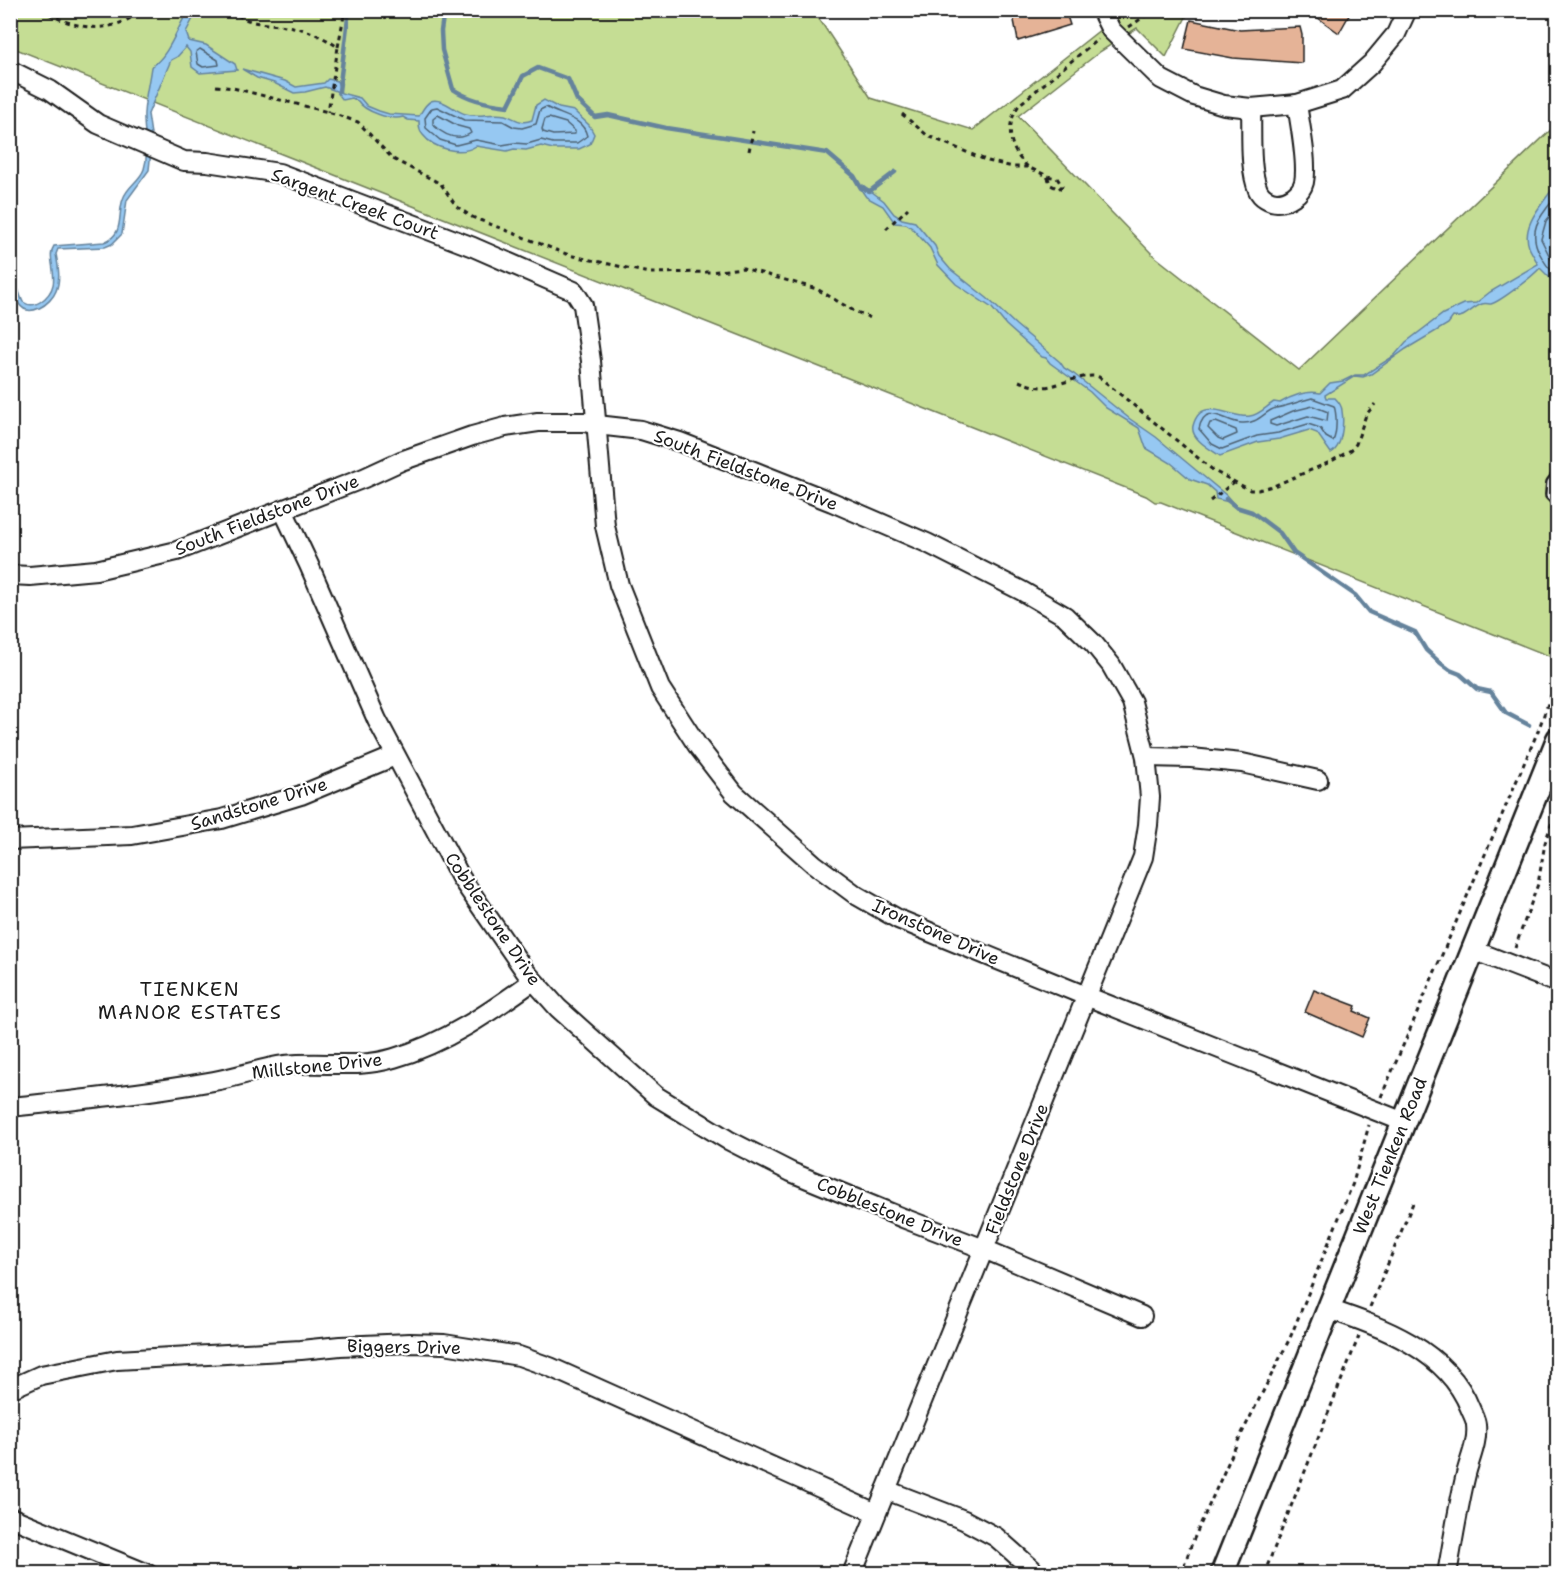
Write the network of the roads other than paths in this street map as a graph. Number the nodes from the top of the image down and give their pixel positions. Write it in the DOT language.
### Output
graph roads {
  1 [pos="1101,10"];
  2 [pos="1407,10"];
  3 [pos="10,70"];
  4 [pos="1297,104"];
  5 [pos="1251,108"];
  6 [pos="597,426"];
  7 [pos="1557,476"];
  8 [pos="1557,502"];
  9 [pos="283,510"];
  10 [pos="10,575"];
  11 [pos="1557,739"];
  12 [pos="395,756"];
  13 [pos="1146,757"];
  14 [pos="1318,780"];
  15 [pos="10,840"];
  16 [pos="1473,950"];
  17 [pos="533,981"];
  18 [pos="1557,983"];
  19 [pos="1086,996"];
  20 [pos="10,1107"];
  21 [pos="1404,1122"];
  22 [pos="984,1249"];
  23 [pos="1328,1309"];
  24 [pos="1142,1316"];
  25 [pos="10,1389"];
  26 [pos="886,1490"];
  27 [pos="876,1513"];
  28 [pos="10,1517"];
  29 [pos="1032,1569"];
  30 [pos="148,1574"];
  31 [pos="852,1574"];
  32 [pos="1222,1574"];
  33 [pos="1447,1574"];
  1 -- 5 [label="street"];
  2 -- 4 [label="street"];
  3 -- 6 [label="street, Sargent Creek Court"];
  4 -- 5 [label="street"];
  4 -- 5 [label="street"];
  6 -- 9 [label="street, South Fieldstone Drive"];
  6 -- 13 [label="street, South Fieldstone Drive"];
  6 -- 19 [label="street, Ironstone Drive"];
  7 -- 8 [label="lane"];
  9 -- 10 [label="street, South Fieldstone Drive"];
  9 -- 12 [label="street, Cobblestone Drive"];
  11 -- 16 [label="street, West Tienken Road"];
  12 -- 15 [label="street, Sandstone Drive"];
  12 -- 17 [label="street, Cobblestone Drive"];
  13 -- 14 [label="street"];
  13 -- 19 [label="street, Fieldstone Drive"];
  16 -- 18 [label="street"];
  16 -- 21 [label="street, West Tienken Road"];
  17 -- 20 [label="street, Millstone Drive"];
  17 -- 22 [label="street, Cobblestone Drive"];
  19 -- 21 [label="street, Ironstone Drive"];
  19 -- 22 [label="street, Fieldstone Drive"];
  21 -- 23 [label="street, West Tienken Road"];
  22 -- 24 [label="street, Cobblestone Drive"];
  22 -- 26 [label="street, Fieldstone Drive"];
  23 -- 32 [label="street, West Tienken Road"];
  23 -- 33 [label="street"];
  25 -- 27 [label="street, Biggers Drive"];
  26 -- 27 [label="street, Fieldstone Drive"];
  26 -- 29 [label="street"];
  27 -- 31 [label="street, Fieldstone Drive"];
  28 -- 30 [label="street"];
}
